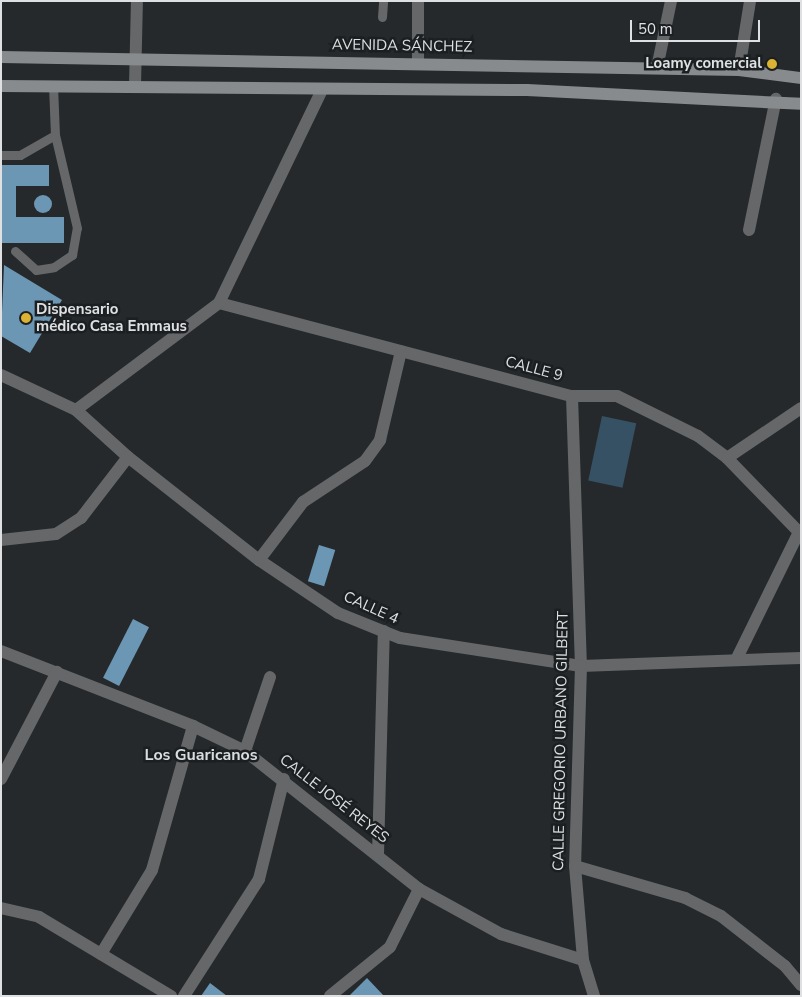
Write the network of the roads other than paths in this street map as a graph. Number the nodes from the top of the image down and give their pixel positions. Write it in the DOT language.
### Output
graph roads {
  1 [pos="137,1"];
  2 [pos="383,1"];
  3 [pos="418,1"];
  4 [pos="671,1"];
  5 [pos="750,1"];
  6 [pos="382,17"];
  7 [pos="1,57"];
  8 [pos="136,58"];
  9 [pos="418,63"];
  10 [pos="658,68"];
  11 [pos="740,70"];
  12 [pos="801,78"];
  13 [pos="53,85"];
  14 [pos="1,86"];
  15 [pos="135,86"];
  16 [pos="322,90"];
  17 [pos="776,99"];
  18 [pos="801,104"];
  19 [pos="55,135"];
  20 [pos="1,155"];
  21 [pos="749,230"];
  22 [pos="15,251"];
  23 [pos="218,303"];
  24 [pos="401,351"];
  25 [pos="1,374"];
  26 [pos="572,396"];
  27 [pos="801,408"];
  28 [pos="76,410"];
  29 [pos="128,457"];
  30 [pos="727,458"];
  31 [pos="800,533"];
  32 [pos="1,540"];
  33 [pos="260,560"];
  34 [pos="384,631"];
  35 [pos="1,651"];
  36 [pos="736,658"];
  37 [pos="801,658"];
  38 [pos="581,666"];
  39 [pos="57,672"];
  40 [pos="270,677"];
  41 [pos="194,726"];
  42 [pos="245,751"];
  43 [pos="1,779"];
  44 [pos="284,779"];
  45 [pos="378,854"];
  46 [pos="575,866"];
  47 [pos="419,889"];
  48 [pos="2,912"];
  49 [pos="101,954"];
  50 [pos="583,960"];
  51 [pos="801,985"];
  52 [pos="334,995"];
  53 [pos="171,996"];
  54 [pos="184,996"];
  55 [pos="594,996"];
  1 -- 8 [label="street"];
  2 -- 6 [label="lane"];
  3 -- 9 [label="street"];
  4 -- 10 [label="street"];
  5 -- 11 [label="street"];
  7 -- 8 [label="street, AVENIDA SÁNCHEZ"];
  8 -- 9 [label="street, AVENIDA SÁNCHEZ"];
  8 -- 15 [label="street"];
  9 -- 10 [label="street, AVENIDA SÁNCHEZ"];
  10 -- 11 [label="street, AVENIDA SÁNCHEZ"];
  11 -- 12 [label="street, AVENIDA SÁNCHEZ"];
  13 -- 14 [label="street"];
  13 -- 15 [label="street"];
  13 -- 19 [label="lane"];
  15 -- 16 [label="street"];
  16 -- 17 [label="street"];
  16 -- 23 [label="street"];
  17 -- 18 [label="street"];
  17 -- 21 [label="street"];
  19 -- 20 [label="lane"];
  19 -- 22 [label="lane"];
  23 -- 24 [label="street, CALLE 9"];
  23 -- 28 [label="street"];
  24 -- 26 [label="street, CALLE 9"];
  24 -- 33 [label="street"];
  25 -- 28 [label="street, CALLE 4"];
  26 -- 30 [label="street, CALLE 9"];
  26 -- 38 [label="street, CALLE GREGORIO URBANO GILBERT"];
  27 -- 30 [label="street"];
  28 -- 29 [label="street, CALLE 4"];
  29 -- 32 [label="street"];
  29 -- 33 [label="street, CALLE 4"];
  30 -- 31 [label="street, CALLE 9"];
  31 -- 36 [label="street"];
  33 -- 34 [label="street, CALLE 4"];
  34 -- 38 [label="street, CALLE 4"];
  34 -- 45 [label="street"];
  35 -- 39 [label="street, CALLE JOSÉ REYES"];
  36 -- 37 [label="street, CALLE 4"];
  36 -- 38 [label="street, CALLE 4"];
  38 -- 46 [label="street, CALLE GREGORIO URBANO GILBERT"];
  39 -- 41 [label="street, CALLE JOSÉ REYES"];
  39 -- 43 [label="street"];
  40 -- 42 [label="street"];
  41 -- 42 [label="street, CALLE JOSÉ REYES"];
  41 -- 49 [label="street"];
  42 -- 44 [label="street, CALLE JOSÉ REYES"];
  44 -- 45 [label="street, CALLE JOSÉ REYES"];
  44 -- 54 [label="street"];
  45 -- 47 [label="street, CALLE JOSÉ REYES"];
  46 -- 50 [label="street, CALLE GREGORIO URBANO GILBERT"];
  46 -- 51 [label="street"];
  47 -- 50 [label="street, CALLE JOSÉ REYES"];
  47 -- 52 [label="street"];
  48 -- 49 [label="street"];
  49 -- 53 [label="street"];
  50 -- 55 [label="street, CALLE GREGORIO URBANO GILBERT"];
}
